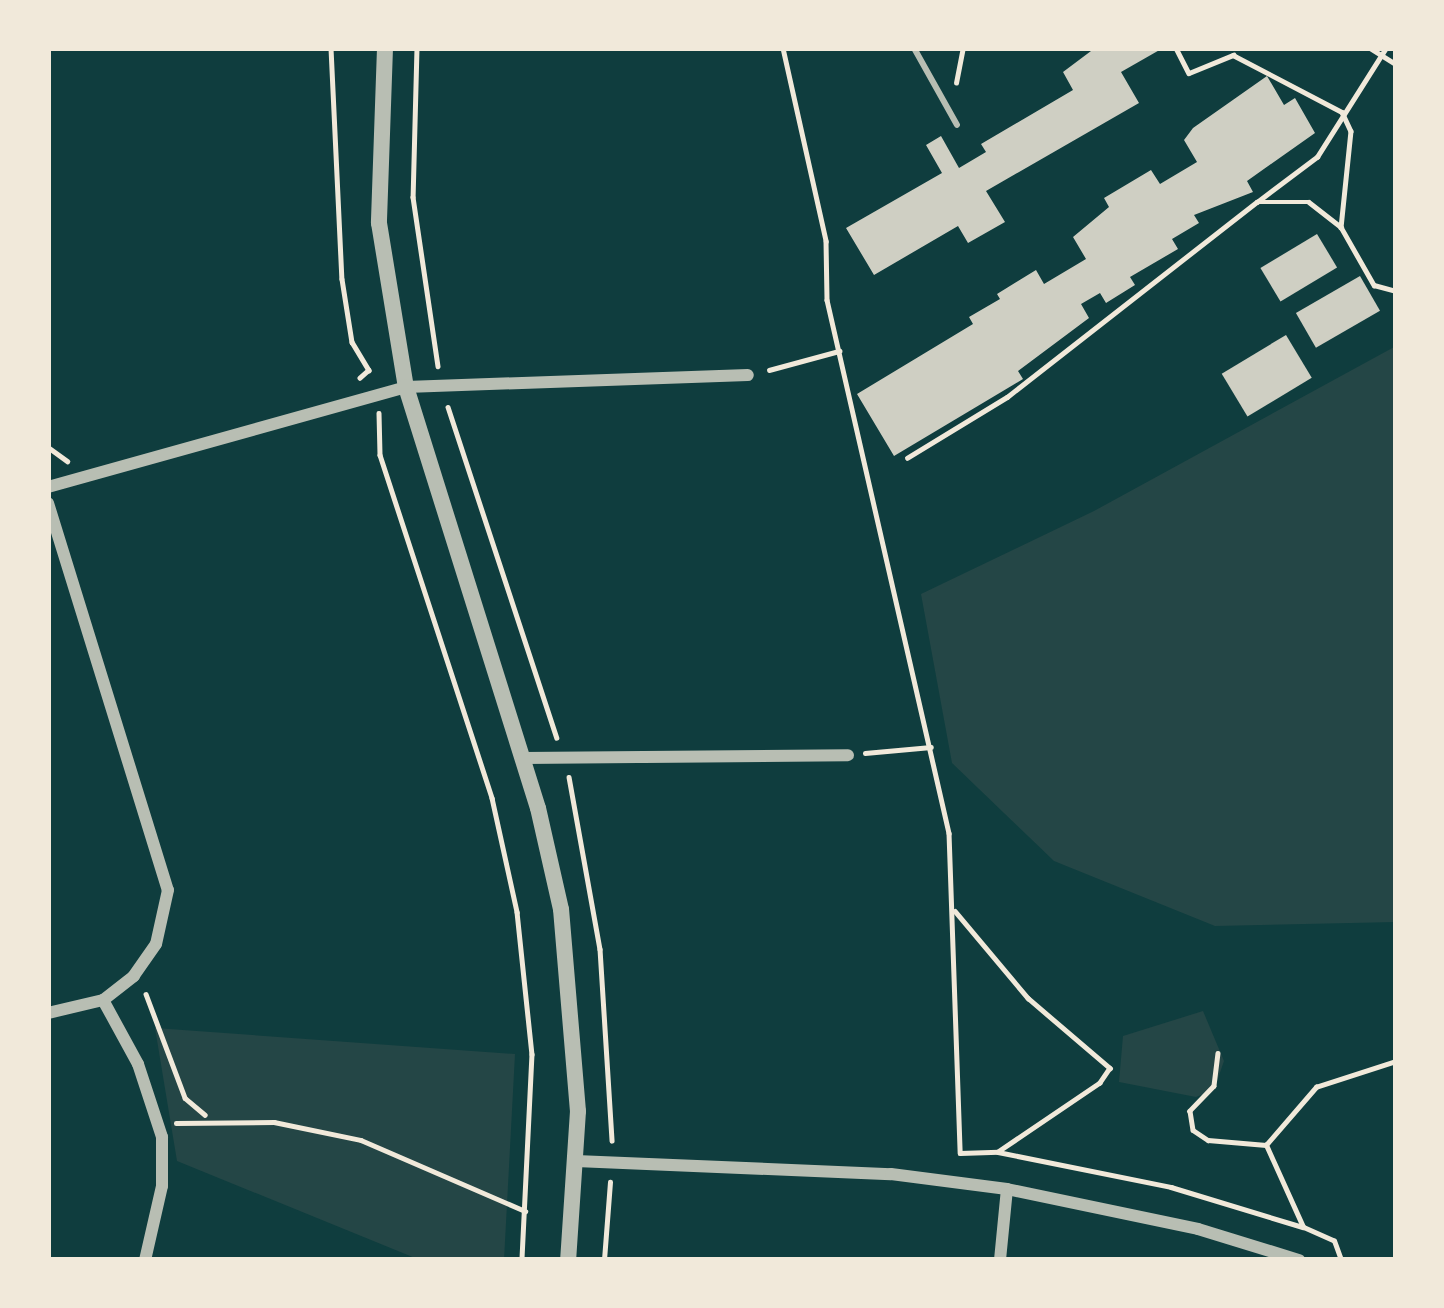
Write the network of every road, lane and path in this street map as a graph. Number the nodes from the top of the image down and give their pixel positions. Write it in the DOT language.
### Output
graph roads {
  1 [pos="331,48"];
  2 [pos="370,48"];
  3 [pos="385,48"];
  4 [pos="417,48"];
  5 [pos="784,48"];
  6 [pos="914,48"];
  7 [pos="963,48"];
  8 [pos="1176,48"];
  9 [pos="1386,48"];
  10 [pos="1372,51"];
  11 [pos="1396,64"];
  12 [pos="379,75"];
  13 [pos="939,93"];
  14 [pos="1342,112"];
  15 [pos="957,125"];
  16 [pos="1257,202"];
  17 [pos="1341,227"];
  18 [pos="1396,291"];
  19 [pos="839,351"];
  20 [pos="438,367"];
  21 [pos="748,375"];
  22 [pos="346,383"];
  23 [pos="406,387"];
  24 [pos="380,417"];
  25 [pos="452,421"];
  26 [pos="48,447"];
  27 [pos="907,458"];
  28 [pos="83,460"];
  29 [pos="48,487"];
  30 [pos="48,503"];
  31 [pos="558,739"];
  32 [pos="932,747"];
  33 [pos="848,755"];
  34 [pos="523,758"];
  35 [pos="573,790"];
  36 [pos="953,910"];
  37 [pos="143,988"];
  38 [pos="103,1000"];
  39 [pos="48,1012"];
  40 [pos="1218,1053"];
  41 [pos="1396,1060"];
  42 [pos="208,1118"];
  43 [pos="159,1126"];
  44 [pos="612,1138"];
  45 [pos="1265,1145"];
  46 [pos="998,1152"];
  47 [pos="576,1161"];
  48 [pos="610,1187"];
  49 [pos="1007,1189"];
  50 [pos="527,1212"];
  51 [pos="1303,1227"];
  52 [pos="145,1260"];
  53 [pos="522,1260"];
  54 [pos="568,1260"];
  55 [pos="604,1260"];
  56 [pos="1000,1260"];
  57 [pos="1299,1260"];
  58 [pos="1341,1260"];
  1 -- 22 [label="path"];
  2 -- 12 [label="street"];
  3 -- 12 [label="street"];
  4 -- 20 [label="path"];
  5 -- 19 [label="path"];
  6 -- 13 [label="lane"];
  7 -- 13 [label="path"];
  8 -- 14 [label="path"];
  9 -- 10 [label="path"];
  10 -- 11 [label="path"];
  10 -- 14 [label="path"];
  12 -- 23 [label="street"];
  13 -- 15 [label="lane"];
  14 -- 16 [label="path"];
  14 -- 17 [label="path"];
  16 -- 17 [label="path"];
  16 -- 27 [label="path"];
  17 -- 18 [label="path"];
  19 -- 21 [label="path"];
  19 -- 32 [label="path"];
  21 -- 23 [label="street"];
  23 -- 29 [label="street"];
  23 -- 34 [label="street"];
  24 -- 50 [label="path"];
  25 -- 31 [label="path"];
  26 -- 28 [label="path"];
  30 -- 38 [label="street"];
  32 -- 33 [label="path"];
  32 -- 36 [label="path"];
  33 -- 34 [label="street"];
  34 -- 47 [label="street"];
  35 -- 44 [label="path"];
  36 -- 46 [label="path"];
  36 -- 46 [label="path"];
  37 -- 42 [label="path"];
  38 -- 39 [label="street"];
  38 -- 43 [label="street"];
  40 -- 45 [label="path"];
  41 -- 45 [label="path"];
  42 -- 43 [label="path"];
  42 -- 50 [label="path"];
  43 -- 52 [label="street"];
  45 -- 51 [label="path"];
  46 -- 51 [label="path"];
  47 -- 49 [label="street"];
  47 -- 54 [label="street"];
  48 -- 55 [label="path"];
  49 -- 56 [label="street"];
  49 -- 57 [label="street"];
  50 -- 53 [label="path"];
  51 -- 58 [label="path"];
}
